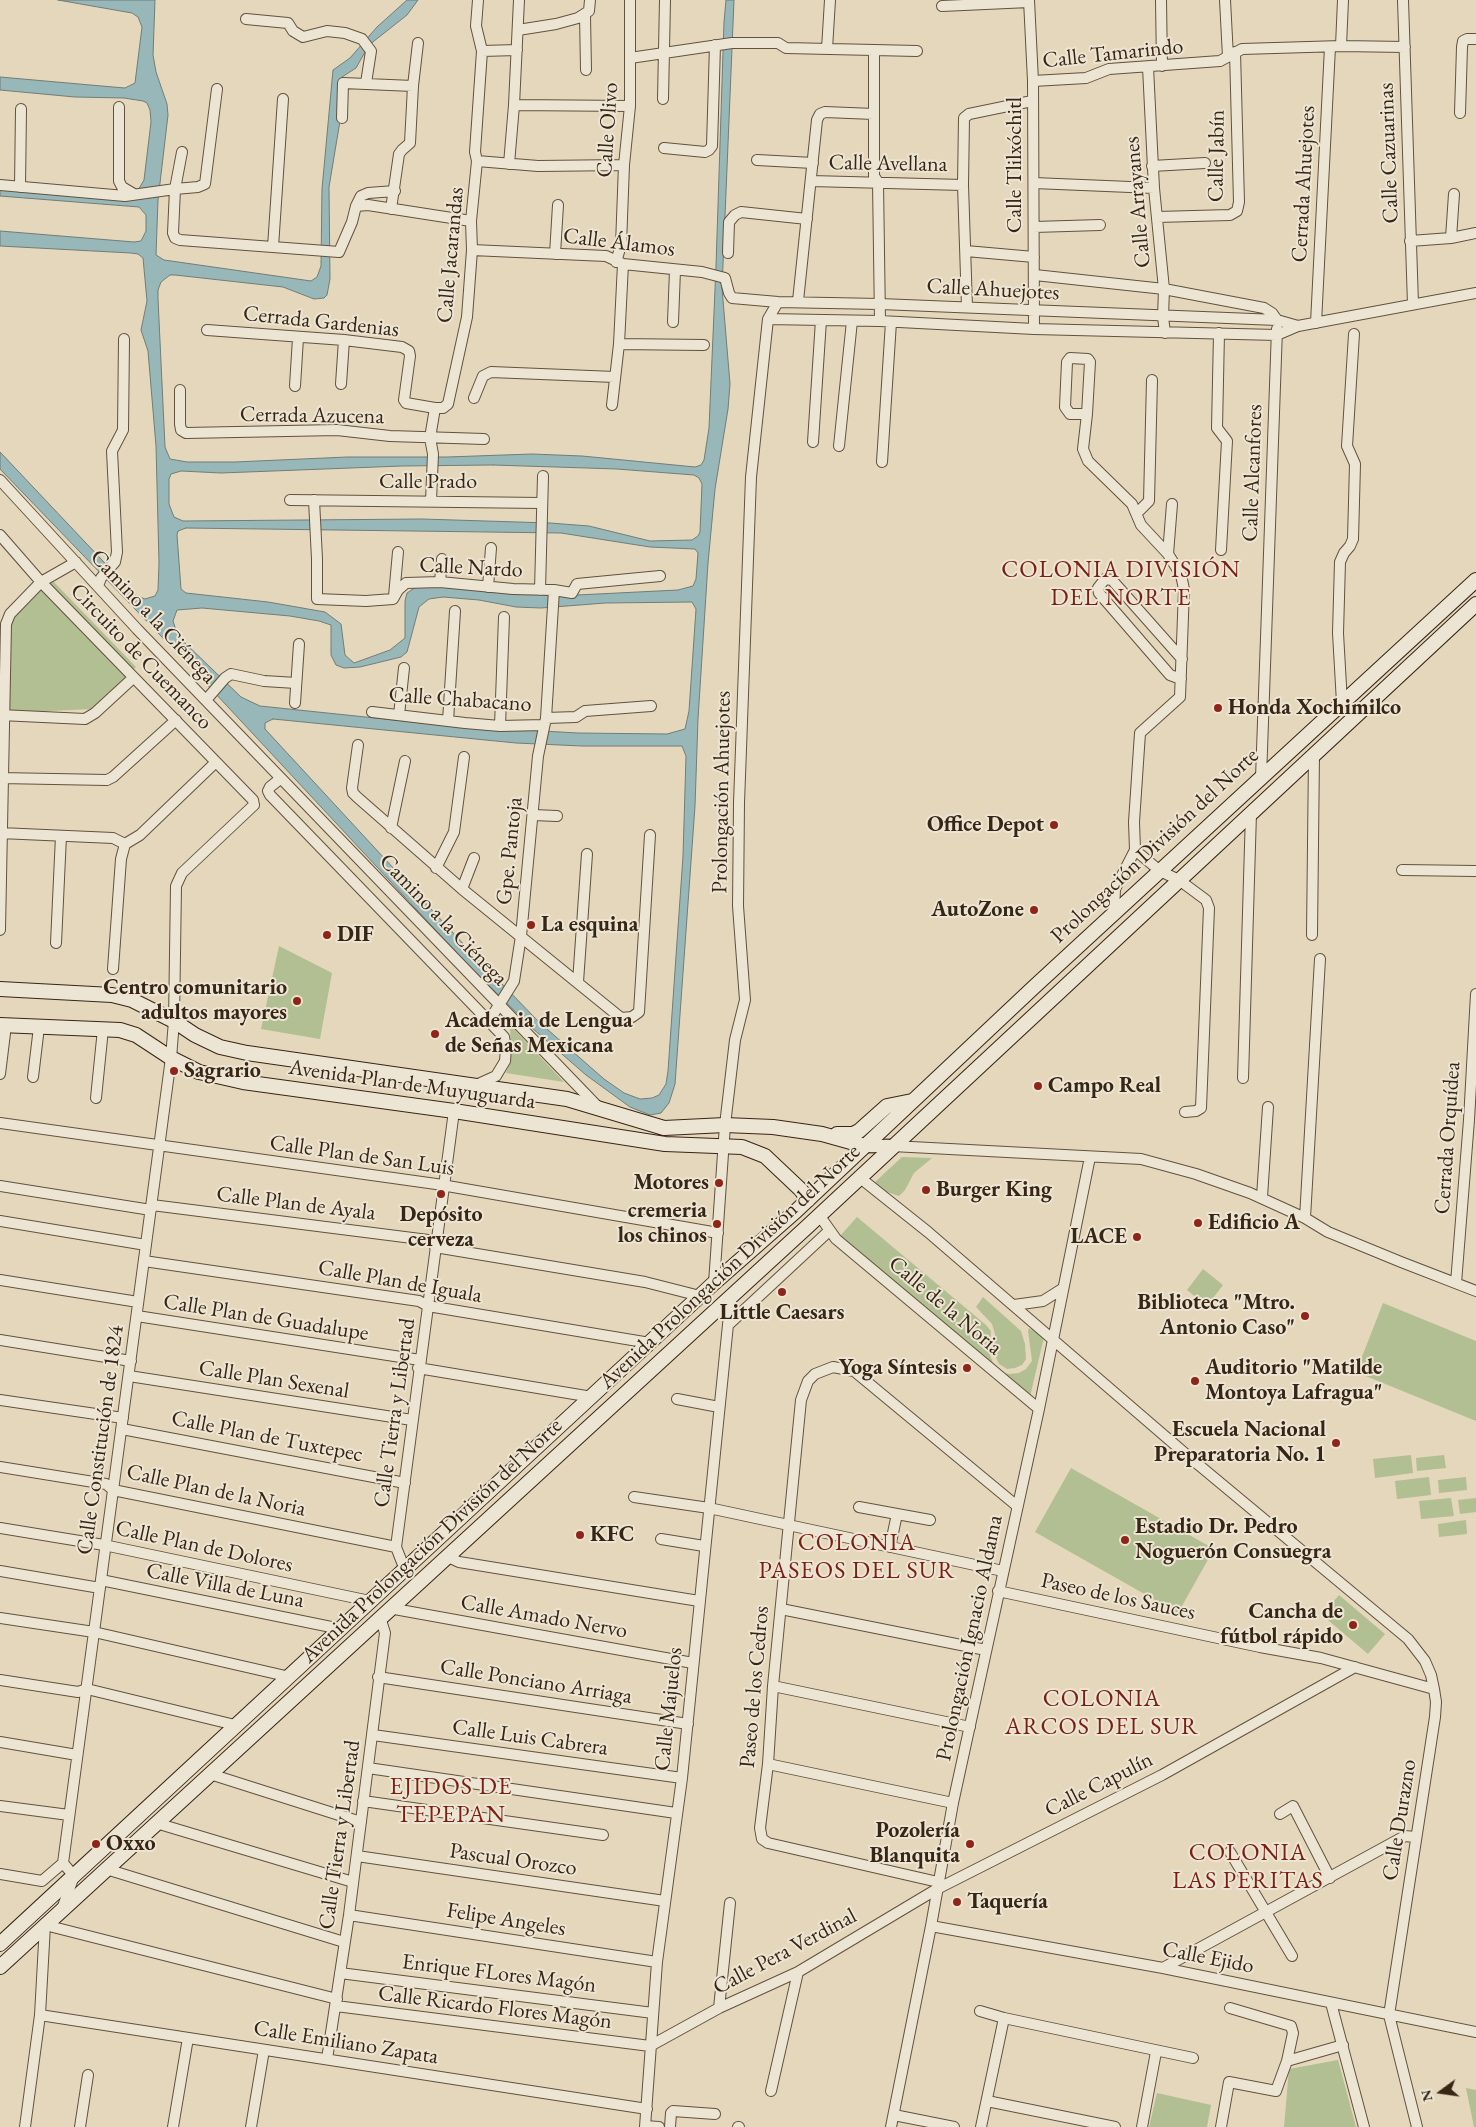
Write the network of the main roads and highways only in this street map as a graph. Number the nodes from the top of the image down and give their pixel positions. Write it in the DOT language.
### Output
graph roads {
  1 [pos="1476,580"];
  2 [pos="1476,604"];
  3 [pos="0,989"];
  4 [pos="1010,1010"];
  5 [pos="3,1025"];
  6 [pos="1021,1026"];
  7 [pos="912,1101"];
  8 [pos="822,1134"];
  9 [pos="865,1146"];
  10 [pos="892,1146"];
  11 [pos="808,1200"];
  12 [pos="3,1938"];
  13 [pos="0,1967"];
  1 -- 4 [label="main road, Prolongación División del Norte"];
  2 -- 6 [label="main road, Prolongación División del Norte"];
  3 -- 8 [label="main road, Avenida Plan de Muyuguarda"];
  4 -- 6 [label="main road"];
  4 -- 7 [label="main road, Prolongación División del Norte"];
  5 -- 11 [label="main road, Avenida Plan de Muyuguarda"];
  6 -- 10 [label="main road, Prolongación División del Norte"];
  7 -- 8 [label="main road"];
  7 -- 9 [label="main road, Prolongación División del Norte"];
  8 -- 9 [label="main road, Avenida Plan de Muyuguarda"];
  9 -- 11 [label="main road, Avenida Prolongación División del Norte"];
  10 -- 13 [label="main road, Avenida Prolongación División del Norte"];
  11 -- 12 [label="main road, Avenida Prolongación División del Norte"];
}
